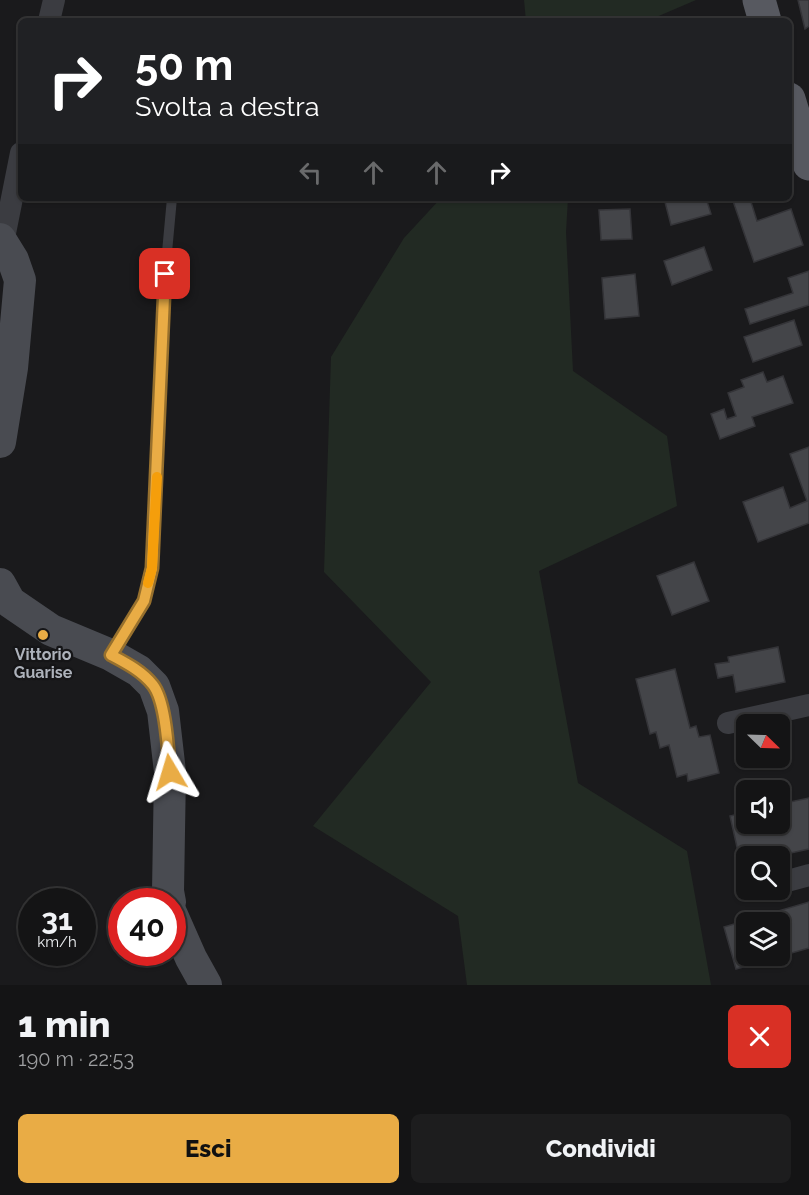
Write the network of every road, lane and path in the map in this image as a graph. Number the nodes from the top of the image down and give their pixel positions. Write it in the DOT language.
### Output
graph roads {
  1 [pos="54,0"];
  2 [pos="759,0"];
  3 [pos="50,18"];
  4 [pos="764,18"];
  5 [pos="792,111"];
  6 [pos="803,155"];
  7 [pos="18,167"];
  8 [pos="172,201"];
  9 [pos="2,241"];
  10 [pos="0,441"];
  11 [pos="0,584"];
  12 [pos="111,655"];
  13 [pos="809,705"];
  14 [pos="728,723"];
  15 [pos="809,875"];
  16 [pos="790,880"];
  17 [pos="168,888"];
  18 [pos="186,946"];
  19 [pos="206,985"];
  1 -- 3 [label="street"];
  2 -- 4 [label="main road"];
  5 -- 6 [label="main road"];
  7 -- 9 [label="street"];
  8 -- 12 [label="lane"];
  9 -- 10 [label="street"];
  11 -- 12 [label="street"];
  12 -- 17 [label="street"];
  13 -- 14 [label="street"];
  15 -- 16 [label="street"];
  18 -- 19 [label="street"];
}
